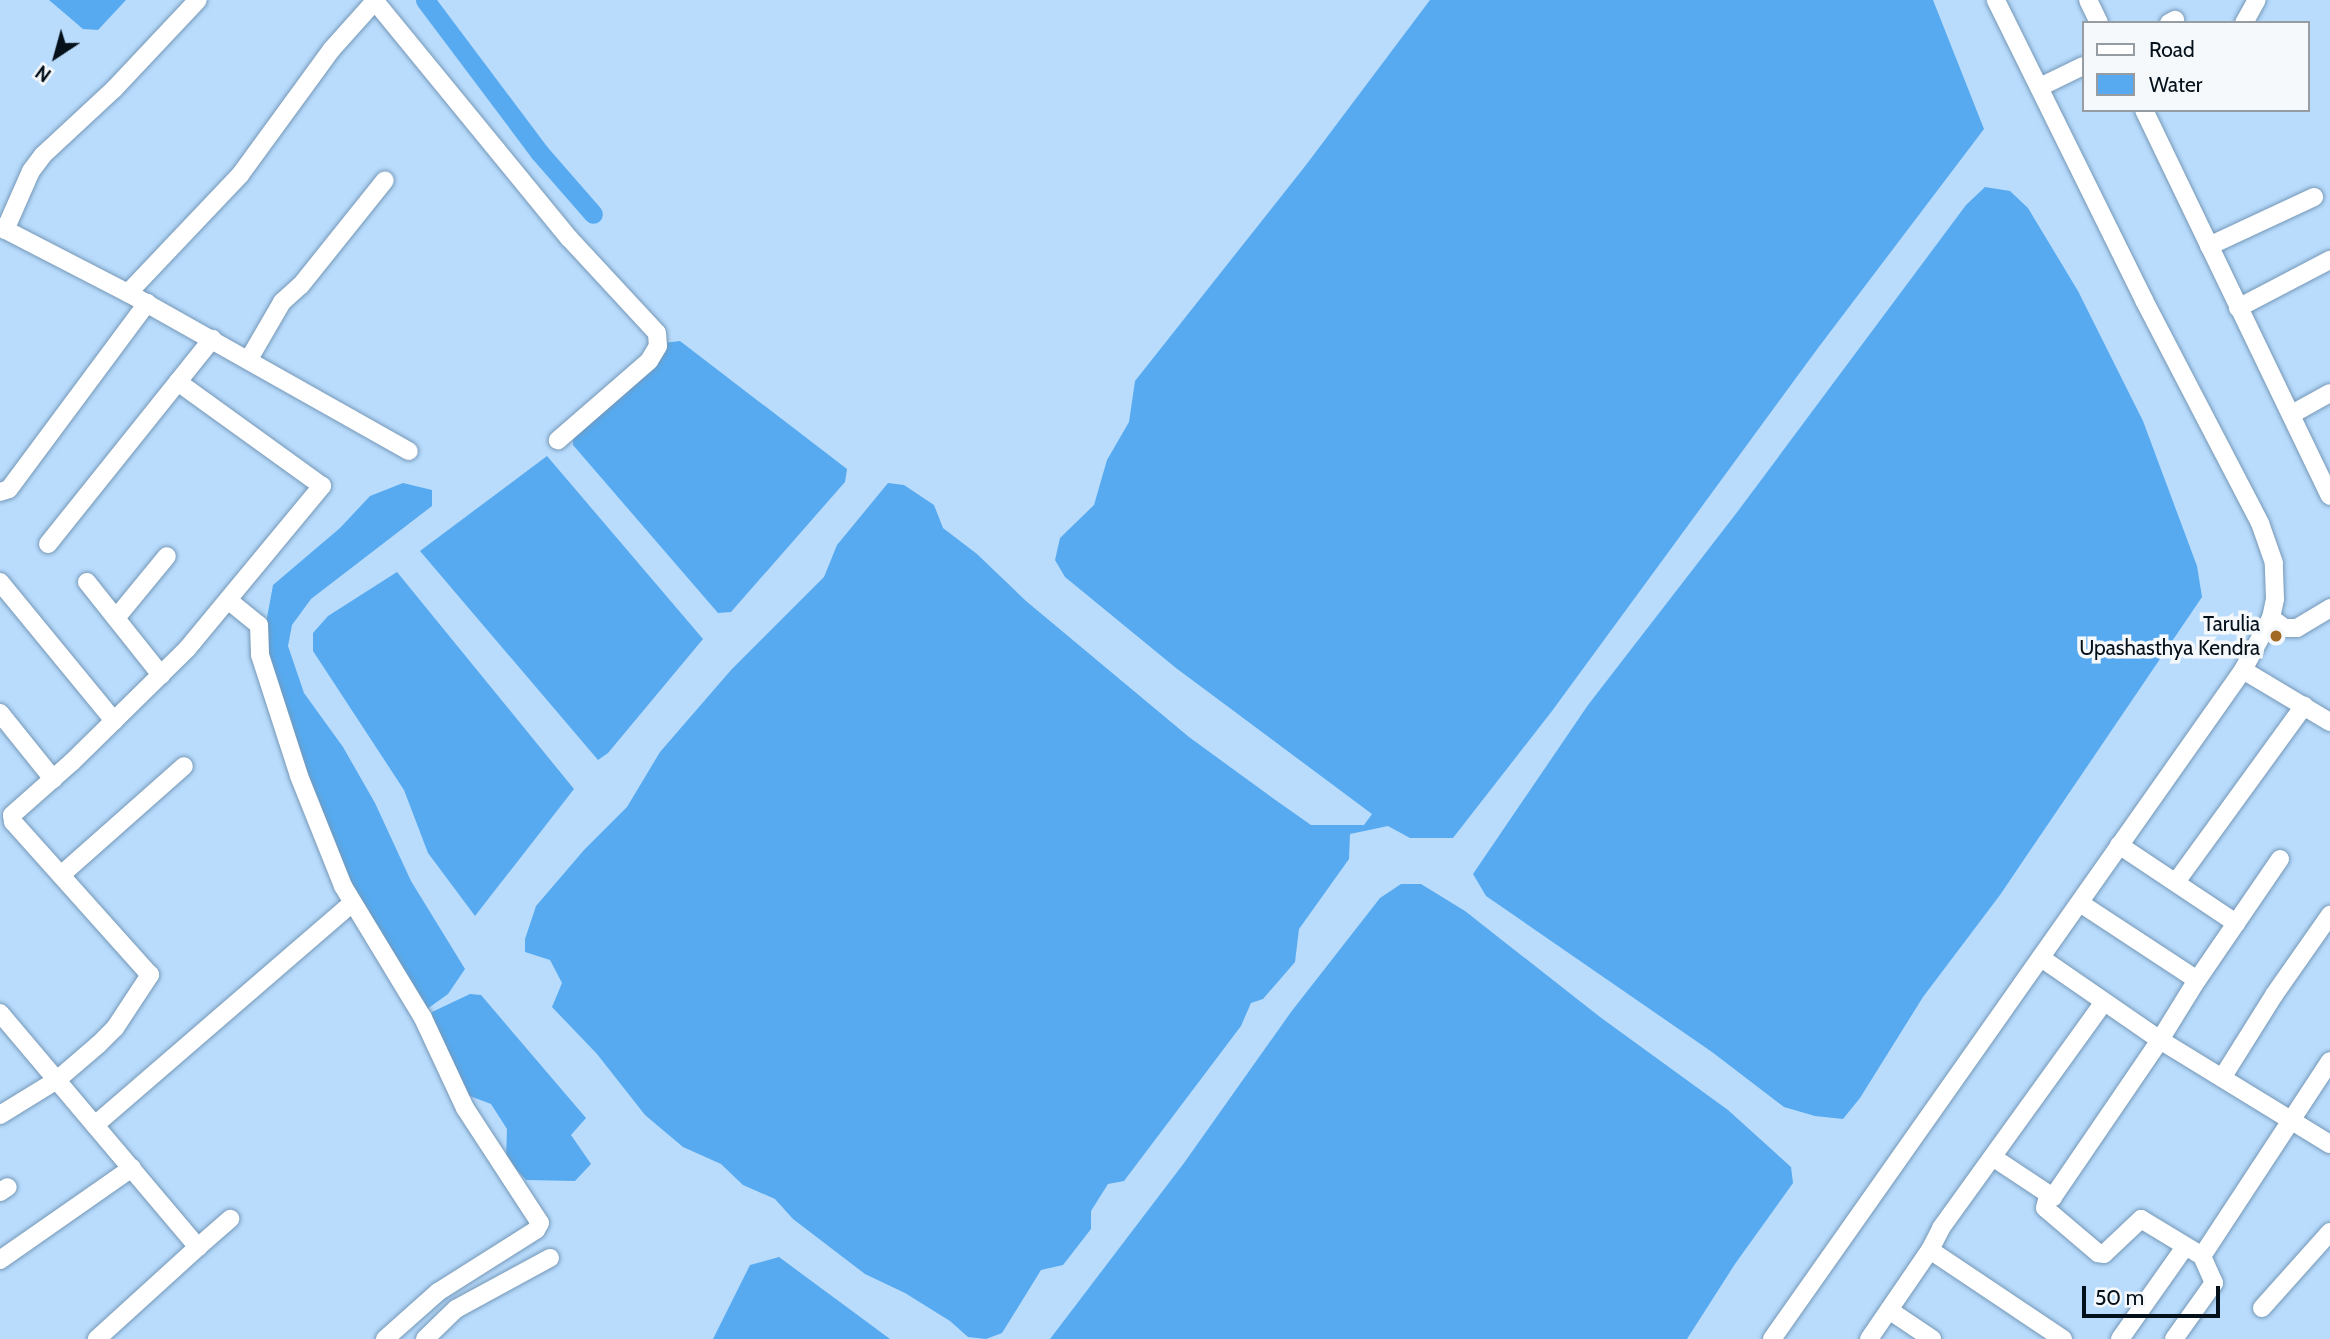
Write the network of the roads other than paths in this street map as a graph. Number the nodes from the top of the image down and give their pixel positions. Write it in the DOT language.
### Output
graph roads {
  1 [pos="198,0"];
  2 [pos="1996,0"];
  3 [pos="2088,0"];
  4 [pos="2257,0"];
  5 [pos="375,1"];
  6 [pos="2098,21"];
  7 [pos="2245,21"];
  8 [pos="2082,66"];
  9 [pos="2040,87"];
  10 [pos="2145,112"];
  11 [pos="385,180"];
  12 [pos="2314,197"];
  13 [pos="3,228"];
  14 [pos="2209,246"];
  15 [pos="2330,260"];
  16 [pos="128,293"];
  17 [pos="148,303"];
  18 [pos="2238,308"];
  19 [pos="212,339"];
  20 [pos="249,359"];
  21 [pos="178,382"];
  22 [pos="2330,393"];
  23 [pos="2292,414"];
  24 [pos="558,440"];
  25 [pos="409,451"];
  26 [pos="2323,463"];
  27 [pos="0,492"];
  28 [pos="2330,496"];
  29 [pos="48,544"];
  30 [pos="167,556"];
  31 [pos="0,582"];
  32 [pos="87,582"];
  33 [pos="228,600"];
  34 [pos="2330,608"];
  35 [pos="116,618"];
  36 [pos="2271,618"];
  37 [pos="2243,670"];
  38 [pos="161,675"];
  39 [pos="2304,706"];
  40 [pos="0,713"];
  41 [pos="114,721"];
  42 [pos="2330,722"];
  43 [pos="184,766"];
  44 [pos="53,779"];
  45 [pos="2119,845"];
  46 [pos="2280,859"];
  47 [pos="61,875"];
  48 [pos="2176,882"];
  49 [pos="352,903"];
  50 [pos="2080,903"];
  51 [pos="2330,915"];
  52 [pos="2236,923"];
  53 [pos="2041,958"];
  54 [pos="2197,980"];
  55 [pos="2104,1003"];
  56 [pos="0,1013"];
  57 [pos="2160,1040"];
  58 [pos="2330,1061"];
  59 [pos="2222,1078"];
  60 [pos="57,1080"];
  61 [pos="0,1115"];
  62 [pos="2291,1121"];
  63 [pos="96,1125"];
  64 [pos="2330,1144"];
  65 [pos="1994,1158"];
  66 [pos="132,1168"];
  67 [pos="2048,1196"];
  68 [pos="230,1219"];
  69 [pos="2330,1232"];
  70 [pos="198,1247"];
  71 [pos="2185,1247"];
  72 [pos="1930,1250"];
  73 [pos="2202,1255"];
  74 [pos="550,1258"];
  75 [pos="0,1260"];
  76 [pos="2262,1308"];
  77 [pos="1889,1310"];
  78 [pos="1776,1337"];
  79 [pos="96,1339"];
  80 [pos="384,1339"];
  81 [pos="425,1339"];
  82 [pos="1869,1339"];
  83 [pos="1932,1339"];
  84 [pos="2063,1339"];
  85 [pos="2120,1339"];
  86 [pos="2174,1339"];
  1 -- 13 [label="street"];
  2 -- 9 [label="street"];
  3 -- 6 [label="street"];
  4 -- 7 [label="street"];
  5 -- 16 [label="street"];
  5 -- 24 [label="street"];
  8 -- 9 [label="street"];
  9 -- 36 [label="street"];
  10 -- 14 [label="street"];
  11 -- 20 [label="street"];
  12 -- 14 [label="street"];
  13 -- 16 [label="street"];
  14 -- 18 [label="street"];
  15 -- 18 [label="street"];
  16 -- 17 [label="street"];
  17 -- 19 [label="street"];
  17 -- 27 [label="street"];
  18 -- 23 [label="street"];
  19 -- 20 [label="street"];
  19 -- 21 [label="street"];
  20 -- 25 [label="street"];
  21 -- 29 [label="street"];
  21 -- 33 [label="street"];
  22 -- 23 [label="street"];
  23 -- 26 [label="street"];
  26 -- 28 [label="street"];
  30 -- 35 [label="street"];
  31 -- 41 [label="street"];
  32 -- 35 [label="street"];
  33 -- 38 [label="street"];
  33 -- 49 [label="street"];
  34 -- 36 [label="street"];
  35 -- 38 [label="street"];
  36 -- 37 [label="street"];
  37 -- 39 [label="street"];
  37 -- 45 [label="street"];
  38 -- 41 [label="street"];
  39 -- 42 [label="street"];
  39 -- 48 [label="street"];
  40 -- 44 [label="street"];
  41 -- 44 [label="street"];
  43 -- 47 [label="street"];
  44 -- 47 [label="street"];
  45 -- 48 [label="street"];
  45 -- 50 [label="street"];
  46 -- 52 [label="street"];
  47 -- 60 [label="street"];
  48 -- 52 [label="street"];
  49 -- 63 [label="street"];
  49 -- 80 [label="street"];
  50 -- 53 [label="street"];
  50 -- 54 [label="street"];
  51 -- 59 [label="street"];
  52 -- 54 [label="street"];
  53 -- 55 [label="street"];
  53 -- 78 [label="street"];
  54 -- 57 [label="street"];
  55 -- 57 [label="street"];
  55 -- 65 [label="street"];
  56 -- 60 [label="street"];
  57 -- 59 [label="street"];
  57 -- 67 [label="street"];
  58 -- 62 [label="street"];
  59 -- 62 [label="street"];
  60 -- 61 [label="street"];
  60 -- 63 [label="street"];
  62 -- 64 [label="street"];
  62 -- 73 [label="street"];
  63 -- 66 [label="street"];
  65 -- 67 [label="street"];
  65 -- 72 [label="street"];
  66 -- 70 [label="street"];
  66 -- 75 [label="street"];
  67 -- 71 [label="street"];
  68 -- 70 [label="street"];
  69 -- 76 [label="street"];
  70 -- 79 [label="street"];
  71 -- 73 [label="street"];
  71 -- 85 [label="street"];
  72 -- 77 [label="street"];
  72 -- 84 [label="street"];
  73 -- 86 [label="street"];
  74 -- 81 [label="street"];
  77 -- 82 [label="street"];
  77 -- 83 [label="street"];
}
